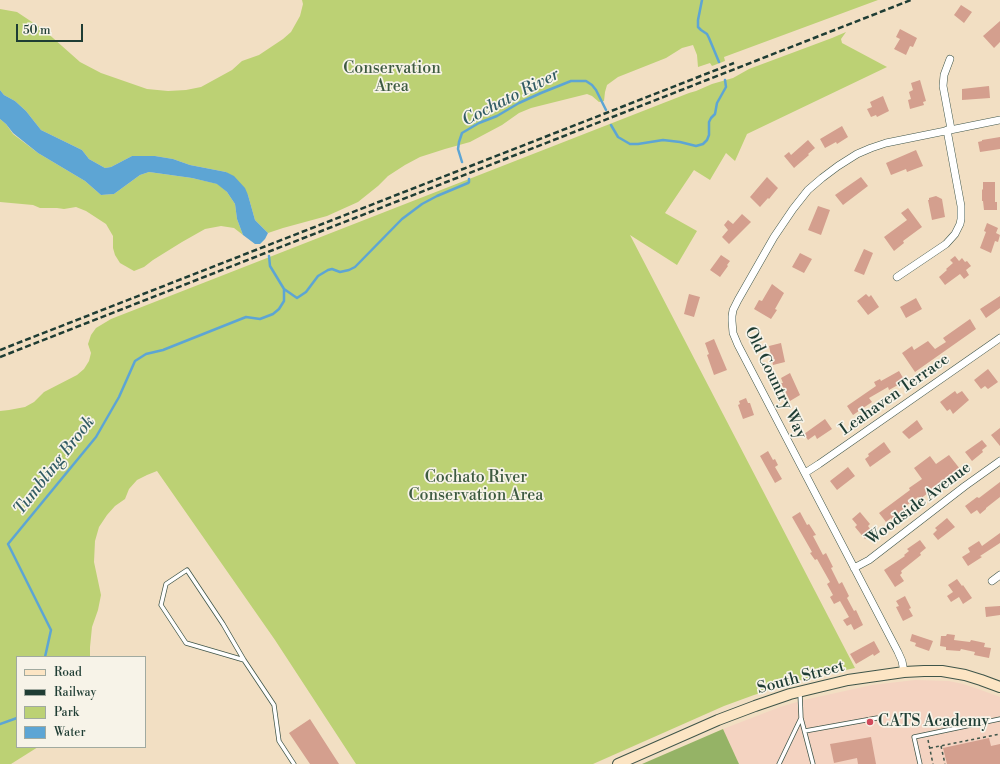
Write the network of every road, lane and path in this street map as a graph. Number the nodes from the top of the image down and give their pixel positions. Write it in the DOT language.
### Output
graph roads {
  1 [pos="950,59"];
  2 [pos="1000,120"];
  3 [pos="949,130"];
  4 [pos="897,277"];
  5 [pos="1000,338"];
  6 [pos="1000,461"];
  7 [pos="805,473"];
  8 [pos="854,568"];
  9 [pos="1000,575"];
  10 [pos="992,581"];
  11 [pos="244,660"];
  12 [pos="904,672"];
  13 [pos="1000,687"];
  14 [pos="799,692"];
  15 [pos="801,718"];
  16 [pos="877,718"];
  17 [pos="1000,720"];
  18 [pos="804,731"];
  19 [pos="1000,734"];
  20 [pos="928,740"];
  21 [pos="941,746"];
  22 [pos="930,748"];
  23 [pos="294,764"];
  24 [pos="618,764"];
  25 [pos="779,764"];
  26 [pos="813,764"];
  27 [pos="920,764"];
  28 [pos="933,764"];
  29 [pos="945,764"];
  1 -- 3 [label="street"];
  2 -- 3 [label="street, Old Country Way"];
  3 -- 4 [label="street"];
  3 -- 7 [label="street, Old Country Way"];
  5 -- 7 [label="street, Leahaven Terrace"];
  6 -- 8 [label="street, Woodside Avenue"];
  7 -- 8 [label="street, Old Country Way"];
  8 -- 12 [label="street, Old Country Way"];
  9 -- 10 [label="street"];
  11 -- 11 [label="lane"];
  11 -- 23 [label="lane"];
  12 -- 13 [label="main road, South Street"];
  12 -- 14 [label="main road, South Street"];
  14 -- 15 [label="lane"];
  14 -- 24 [label="main road, South Street"];
  15 -- 18 [label="lane"];
  15 -- 25 [label="lane"];
  16 -- 18 [label="lane"];
  17 -- 27 [label="lane"];
  18 -- 26 [label="lane"];
  19 -- 21 [label="path"];
  20 -- 22 [label="path"];
  21 -- 22 [label="path"];
  21 -- 29 [label="path"];
  22 -- 28 [label="path"];
}
